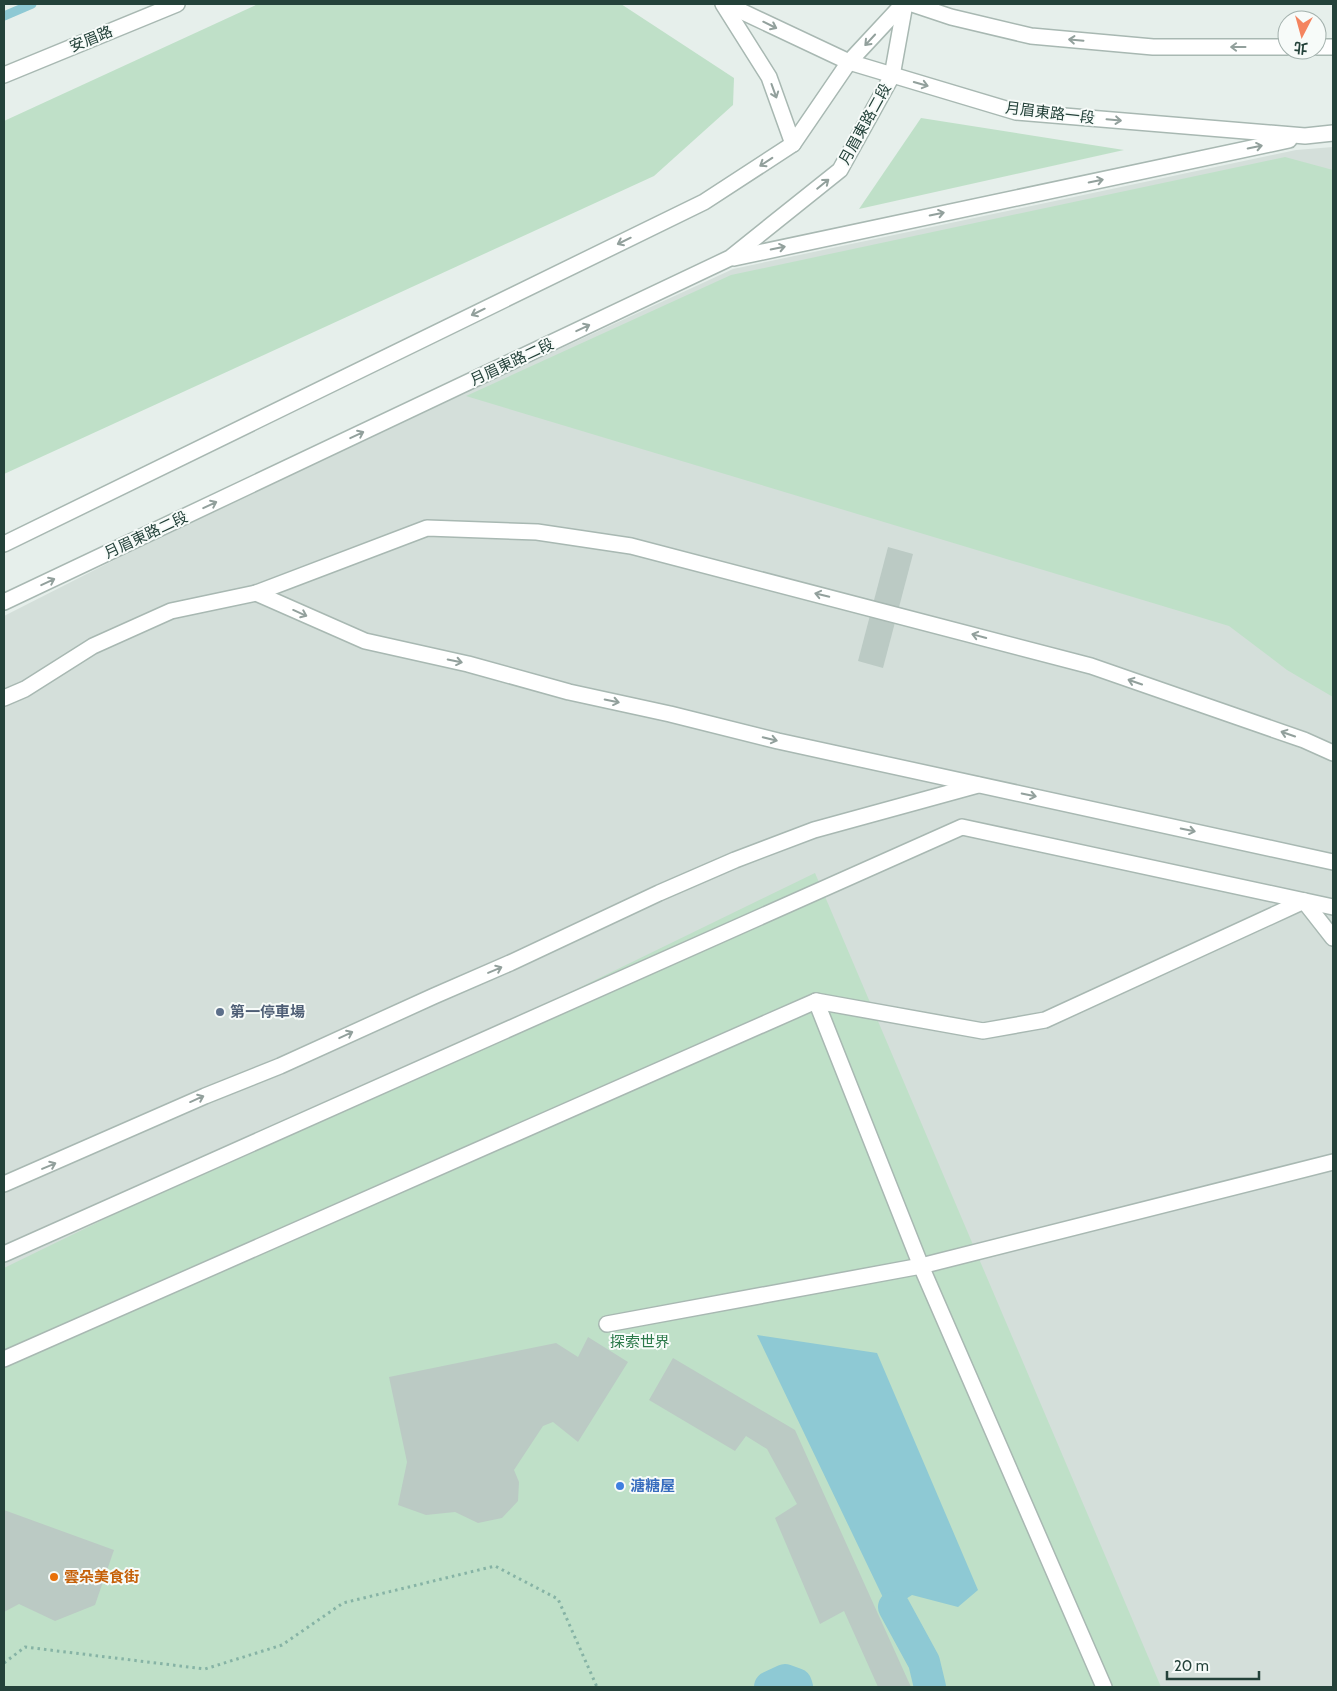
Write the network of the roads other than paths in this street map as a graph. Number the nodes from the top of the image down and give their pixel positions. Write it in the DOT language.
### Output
graph roads {
  1 [pos="177,4"];
  2 [pos="723,4"];
  3 [pos="726,4"];
  4 [pos="904,4"];
  5 [pos="912,4"];
  6 [pos="1277,47"];
  7 [pos="849,62"];
  8 [pos="4,75"];
  9 [pos="892,76"];
  10 [pos="1333,133"];
  11 [pos="1305,136"];
  12 [pos="793,144"];
  13 [pos="1333,145"];
  14 [pos="730,258"];
  15 [pos="4,544"];
  16 [pos="256,593"];
  17 [pos="4,602"];
  18 [pos="4,698"];
  19 [pos="1333,753"];
  20 [pos="981,784"];
  21 [pos="1333,862"];
  22 [pos="1304,900"];
  23 [pos="1333,907"];
  24 [pos="1333,938"];
  25 [pos="816,1001"];
  26 [pos="1333,1162"];
  27 [pos="4,1184"];
  28 [pos="4,1254"];
  29 [pos="921,1266"];
  30 [pos="607,1324"];
  31 [pos="4,1359"];
  32 [pos="1104,1687"];
  1 -- 8 [label="street, 安眉路"];
  2 -- 12 [label="street, one-way"];
  3 -- 7 [label="street, 月眉東路一段, one-way"];
  4 -- 7 [label="street, 月眉東路二段, one-way"];
  4 -- 9 [label="street, 月眉東路二段"];
  6 -- 5 [label="street, one-way"];
  7 -- 9 [label="street, 月眉東路一段"];
  7 -- 12 [label="street, 月眉東路二段"];
  9 -- 11 [label="street, 月眉東路一段, one-way"];
  14 -- 9 [label="street, 月眉東路二段, one-way"];
  10 -- 11 [label="street, 月眉東路一段"];
  11 -- 13 [label="street"];
  14 -- 11 [label="street, one-way"];
  12 -- 15 [label="street, 月眉東路二段, one-way"];
  17 -- 14 [label="street, 月眉東路二段, one-way"];
  16 -- 18 [label="street"];
  19 -- 16 [label="street, one-way"];
  16 -- 20 [label="street, one-way"];
  20 -- 21 [label="street, one-way"];
  27 -- 20 [label="street, one-way"];
  22 -- 23 [label="street"];
  22 -- 24 [label="street"];
  22 -- 25 [label="street"];
  22 -- 28 [label="street"];
  25 -- 29 [label="street"];
  25 -- 31 [label="street"];
  26 -- 29 [label="street"];
  29 -- 30 [label="street"];
  29 -- 32 [label="street"];
}
